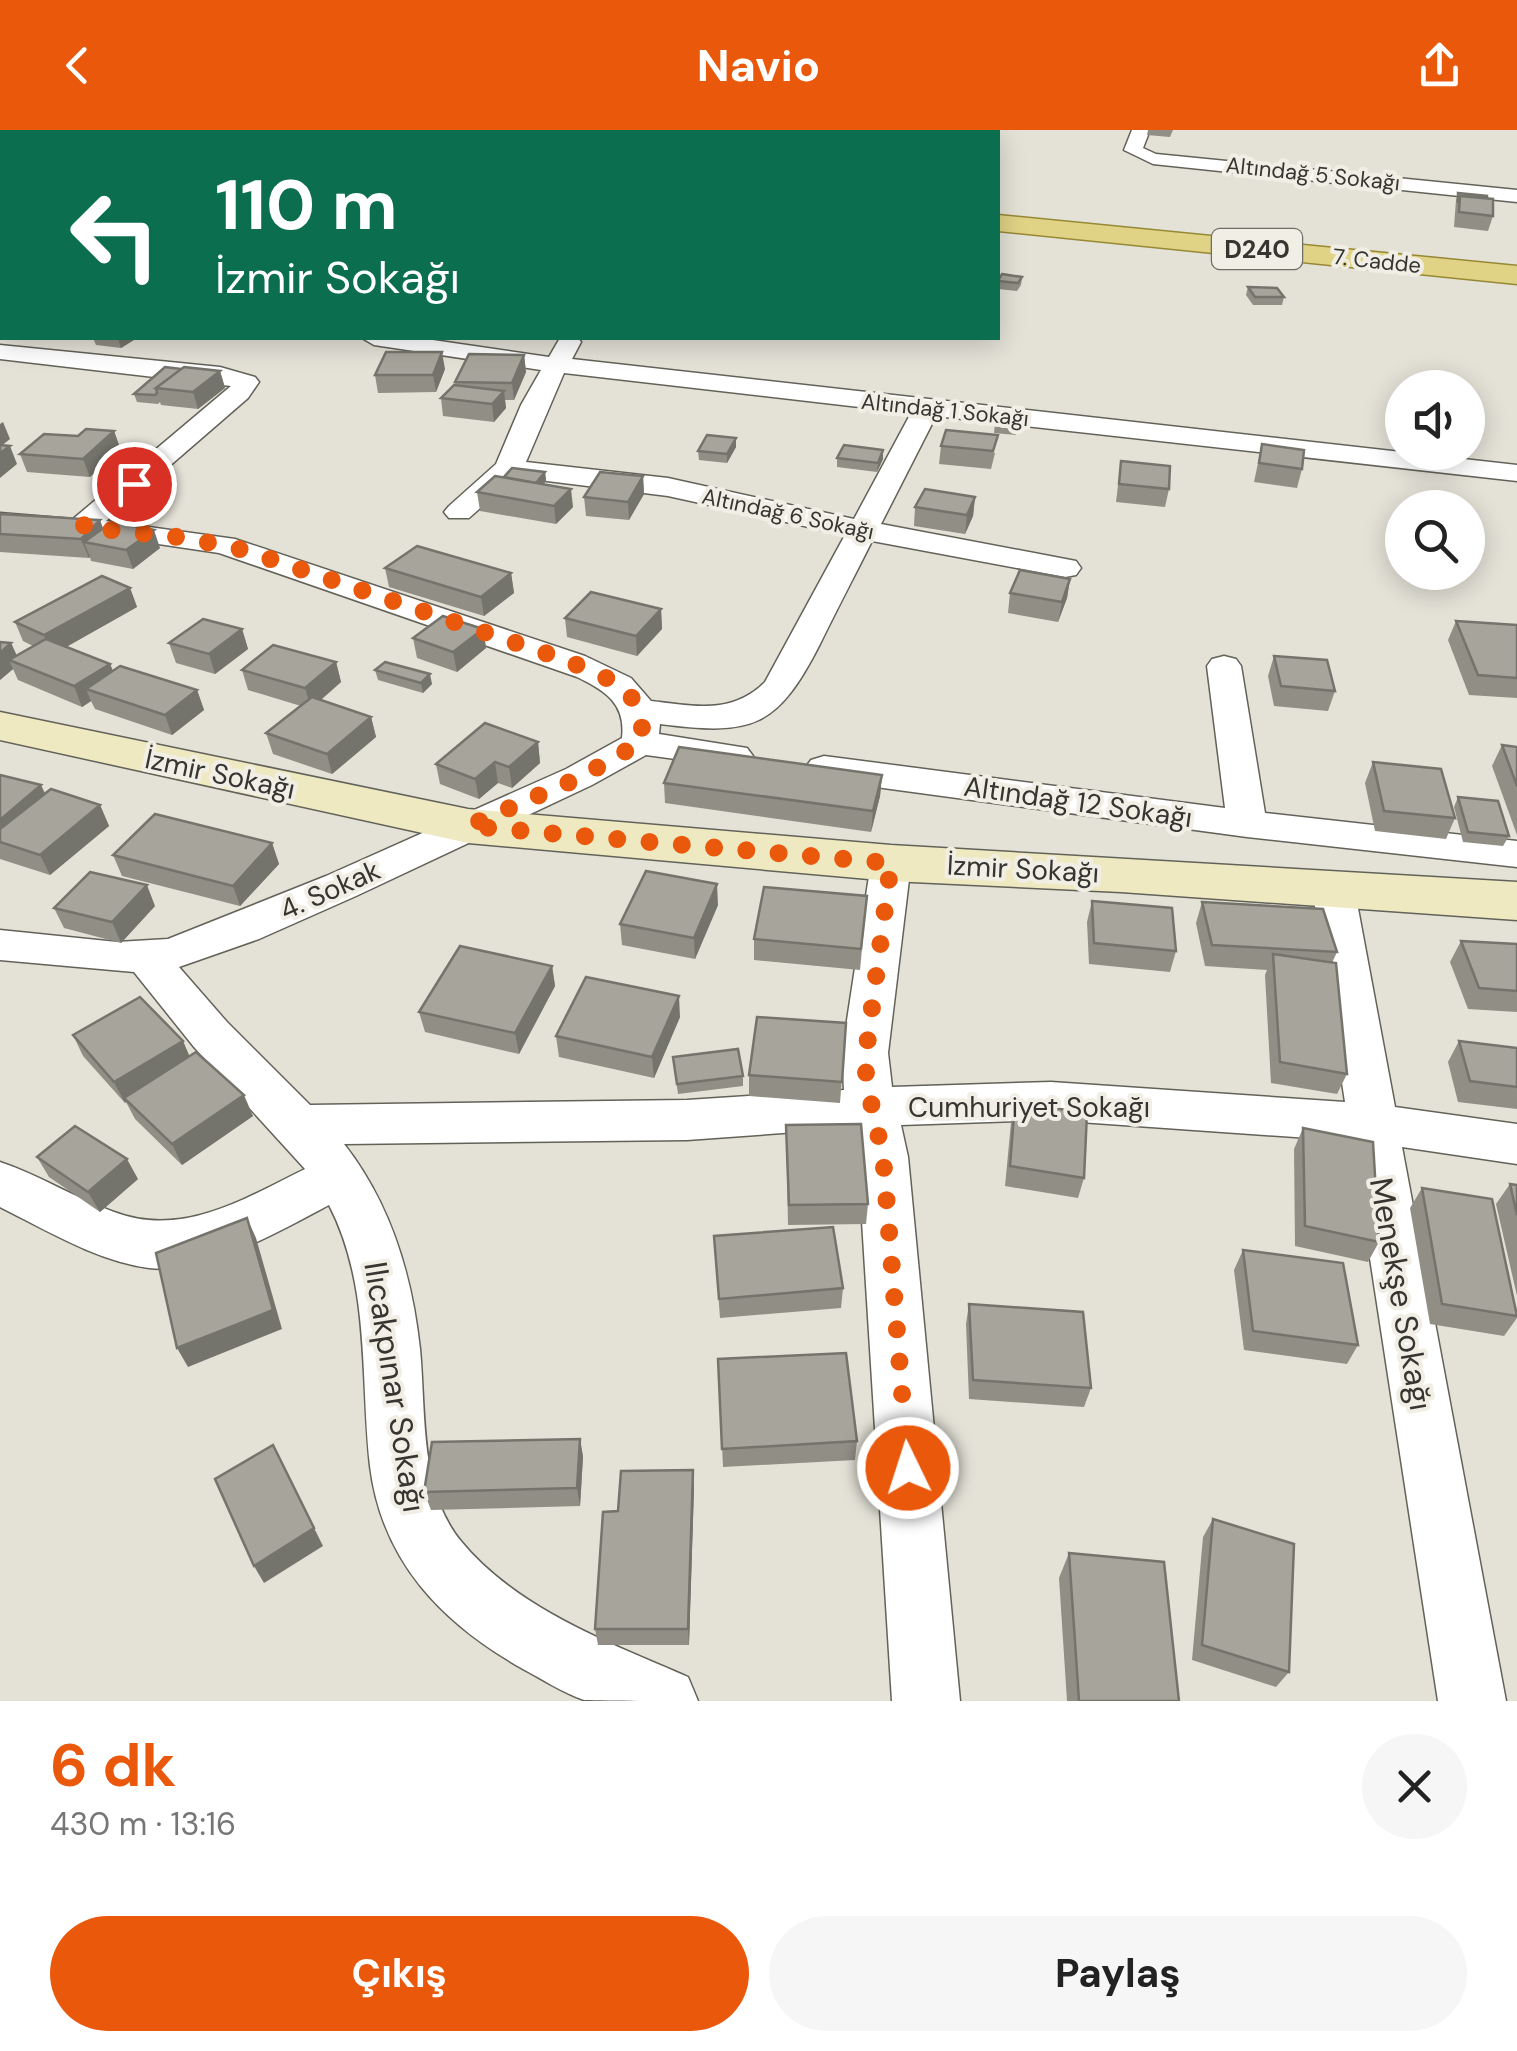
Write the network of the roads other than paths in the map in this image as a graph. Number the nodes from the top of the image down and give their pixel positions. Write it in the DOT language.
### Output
graph roads {
  1 [pos="1141,130"];
  2 [pos="1517,196"];
  3 [pos="1000,223"];
  4 [pos="1517,275"];
  5 [pos="387,340"];
  6 [pos="570,340"];
  7 [pos="0,352"];
  8 [pos="556,366"];
  9 [pos="927,408"];
  10 [pos="510,468"];
  11 [pos="1517,473"];
  12 [pos="458,512"];
  13 [pos="0,522"];
  14 [pos="82,527"];
  15 [pos="863,530"];
  16 [pos="1066,568"];
  17 [pos="1224,666"];
  18 [pos="0,726"];
  19 [pos="641,727"];
  20 [pos="1247,824"];
  21 [pos="468,826"];
  22 [pos="1517,854"];
  23 [pos="891,863"];
  24 [pos="1333,887"];
  25 [pos="1517,901"];
  26 [pos="0,944"];
  27 [pos="148,958"];
  28 [pos="872,1110"];
  29 [pos="1372,1123"];
  30 [pos="300,1126"];
  31 [pos="1517,1144"];
  32 [pos="338,1176"];
  33 [pos="0,1183"];
  34 [pos="664,1701"];
  35 [pos="926,1701"];
  36 [pos="1472,1701"];
  1 -- 2 [label="street, Altındağ 5 Sokağı"];
  3 -- 4 [label="main road, 7. Cadde / D240"];
  5 -- 8 [label="street, Altındağ 1 Sokağı"];
  6 -- 8 [label="street"];
  7 -- 14 [label="street"];
  8 -- 9 [label="street, Altındağ 1 Sokağı"];
  8 -- 10 [label="street"];
  9 -- 11 [label="street, Altındağ 1 Sokağı"];
  9 -- 15 [label="street"];
  10 -- 12 [label="street"];
  10 -- 15 [label="street, Altındağ 6 Sokağı"];
  13 -- 14 [label="street"];
  14 -- 19 [label="street"];
  15 -- 16 [label="street, Altındağ 6 Sokağı"];
  15 -- 19 [label="street"];
  17 -- 20 [label="street"];
  18 -- 21 [label="street, İzmir Sokağı"];
  19 -- 20 [label="street, Altındağ 12 Sokağı"];
  19 -- 21 [label="street, 4. Sokak"];
  20 -- 22 [label="street, Altındağ 12 Sokağı"];
  21 -- 23 [label="street, İzmir Sokağı"];
  21 -- 27 [label="street, 4. Sokak"];
  23 -- 24 [label="street, İzmir Sokağı"];
  23 -- 28 [label="street"];
  24 -- 25 [label="street, İzmir Sokağı"];
  24 -- 29 [label="street, Menekşe Sokağı"];
  26 -- 27 [label="street, 4. Sokak"];
  27 -- 30 [label="street, Ilıcakpınar Sokağı"];
  28 -- 29 [label="street, Cumhuriyet Sokağı"];
  28 -- 30 [label="street, Cumhuriyet Sokağı"];
  28 -- 35 [label="street"];
  29 -- 31 [label="street, Cumhuriyet Sokağı"];
  29 -- 36 [label="street, Menekşe Sokağı"];
  30 -- 32 [label="street, Ilıcakpınar Sokağı"];
  32 -- 33 [label="street"];
  32 -- 34 [label="street, Ilıcakpınar Sokağı"];
}
